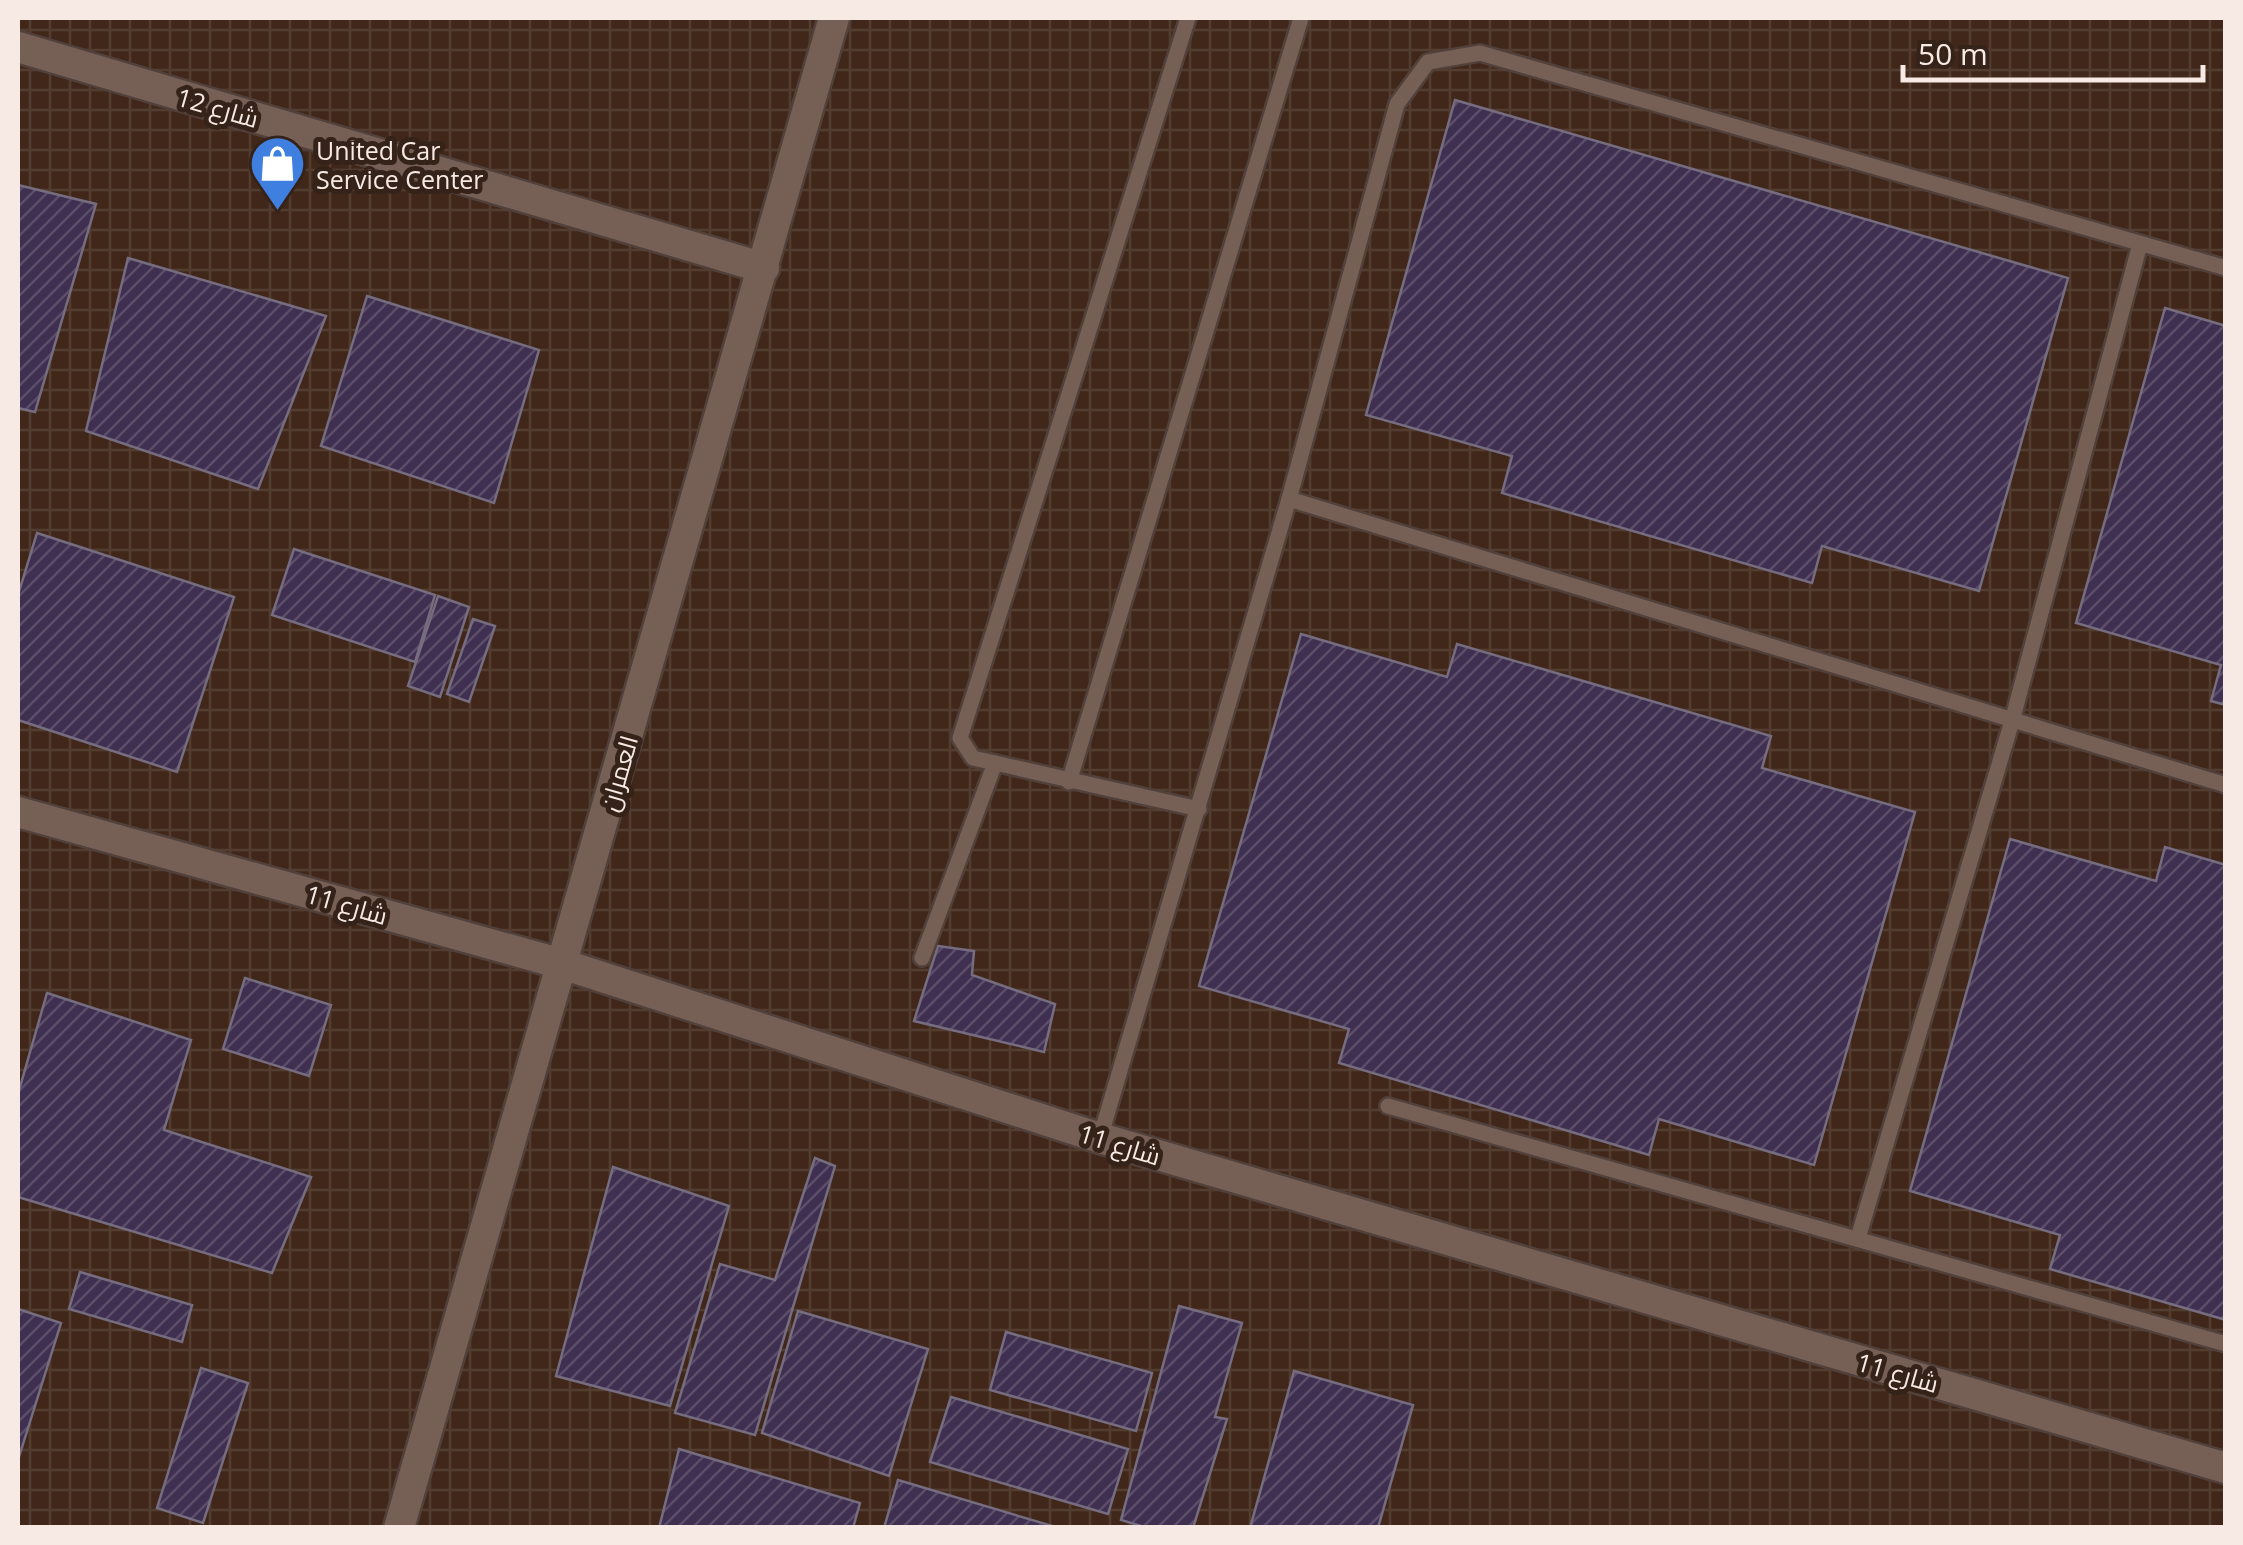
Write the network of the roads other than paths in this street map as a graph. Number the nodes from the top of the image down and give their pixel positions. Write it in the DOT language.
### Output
graph roads {
  1 [pos="834,18"];
  2 [pos="1188,18"];
  3 [pos="1301,18"];
  4 [pos="18,47"];
  5 [pos="2140,244"];
  6 [pos="764,268"];
  7 [pos="2226,268"];
  8 [pos="1288,499"];
  9 [pos="2012,721"];
  10 [pos="995,763"];
  11 [pos="1069,782"];
  12 [pos="2226,785"];
  13 [pos="1199,809"];
  14 [pos="18,812"];
  15 [pos="922,958"];
  16 [pos="562,964"];
  17 [pos="1388,1106"];
  18 [pos="1100,1138"];
  19 [pos="1858,1238"];
  20 [pos="2226,1344"];
  21 [pos="2226,1468"];
  22 [pos="399,1528"];
  1 -- 6 [label="street, العمران"];
  2 -- 10 [label="lane"];
  3 -- 11 [label="lane"];
  4 -- 6 [label="street, شارع 12"];
  5 -- 7 [label="lane"];
  5 -- 8 [label="lane"];
  5 -- 9 [label="lane"];
  6 -- 16 [label="street, العمران"];
  8 -- 9 [label="lane"];
  8 -- 13 [label="lane"];
  9 -- 12 [label="lane"];
  9 -- 19 [label="lane"];
  10 -- 11 [label="lane"];
  10 -- 15 [label="lane"];
  11 -- 13 [label="lane"];
  13 -- 18 [label="lane"];
  14 -- 16 [label="street, شارع 11"];
  16 -- 18 [label="street, شارع 11"];
  16 -- 22 [label="street, العمران"];
  17 -- 19 [label="lane"];
  18 -- 21 [label="street, شارع 11"];
  19 -- 20 [label="lane"];
}
